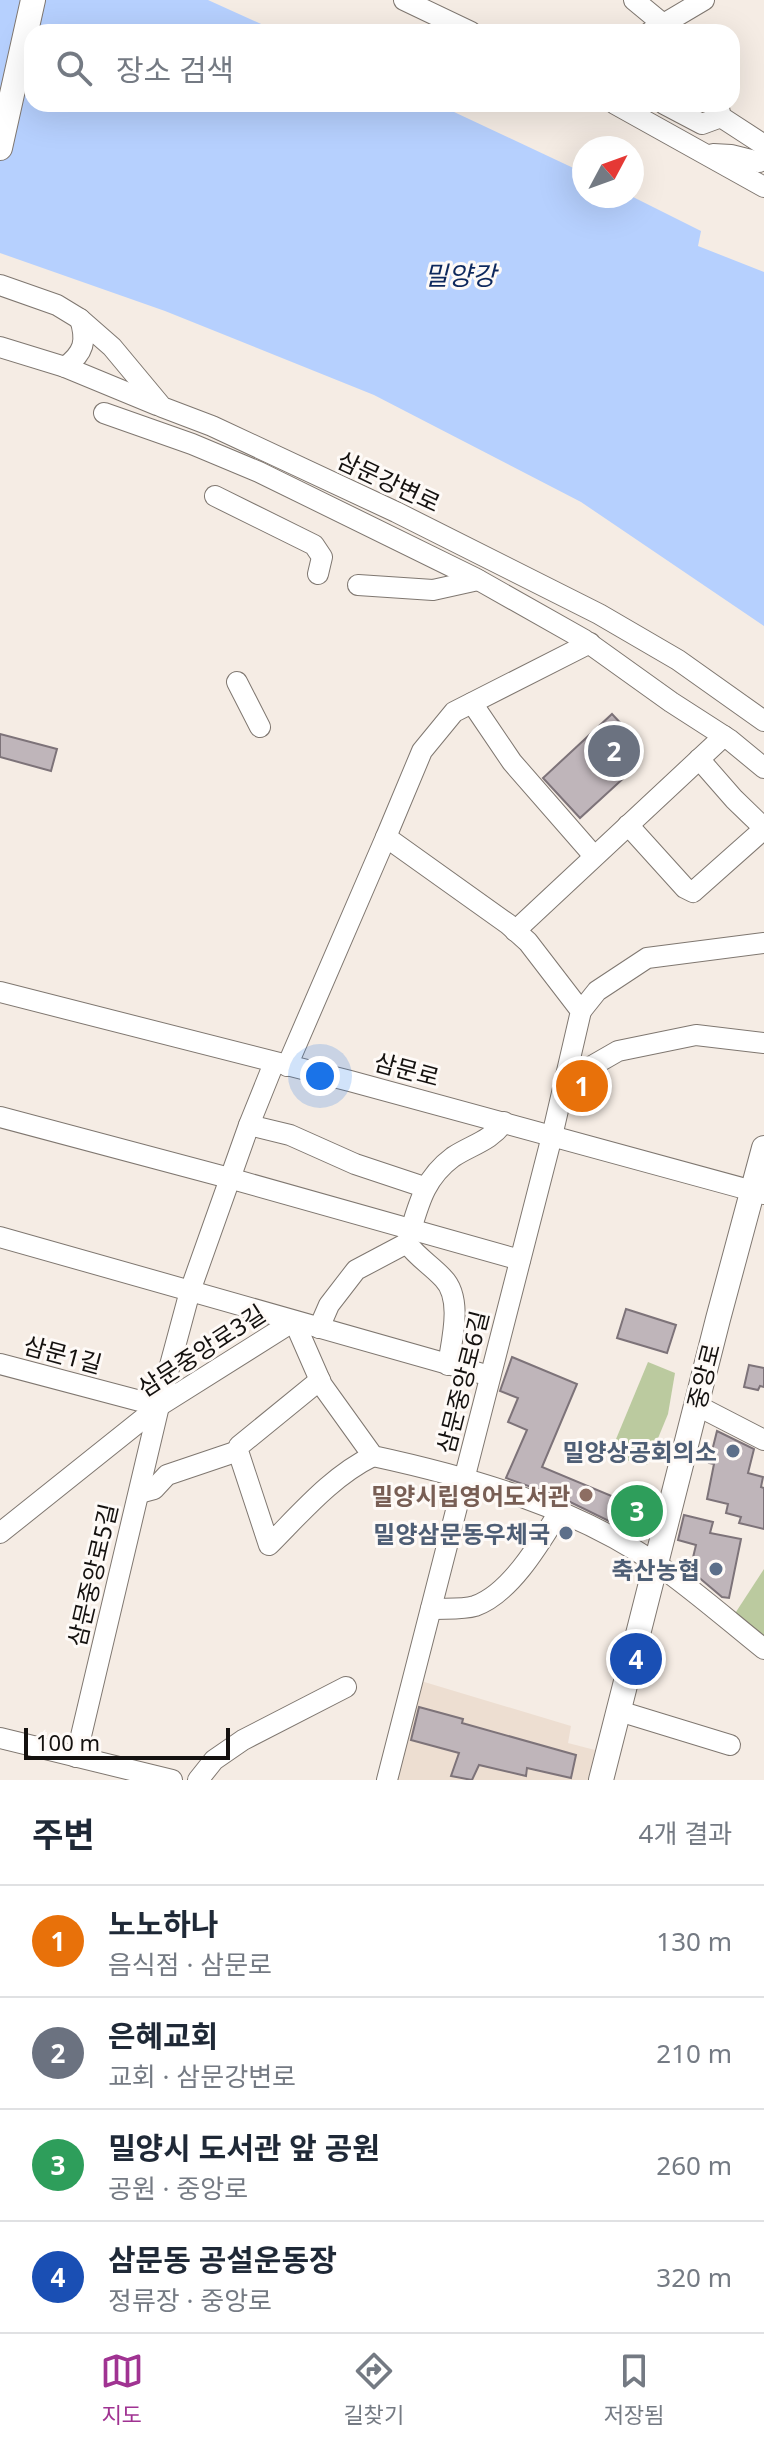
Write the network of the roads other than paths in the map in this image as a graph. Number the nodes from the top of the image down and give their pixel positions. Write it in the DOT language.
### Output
graph roads {
  1 [pos="33,0"];
  2 [pos="404,0"];
  3 [pos="634,0"];
  4 [pos="704,0"];
  5 [pos="28,24"];
  6 [pos="454,24"];
  7 [pos="653,24"];
  8 [pos="663,24"];
  9 [pos="24,40"];
  10 [pos="630,112"];
  11 [pos="679,112"];
  12 [pos="717,112"];
  13 [pos="721,112"];
  14 [pos="0,148"];
  15 [pos="706,154"];
  16 [pos="763,159"];
  17 [pos="764,187"];
  18 [pos="0,285"];
  19 [pos="80,319"];
  20 [pos="0,347"];
  21 [pos="65,367"];
  22 [pos="162,407"];
  23 [pos="104,413"];
  24 [pos="215,496"];
  25 [pos="318,574"];
  26 [pos="478,580"];
  27 [pos="358,585"];
  28 [pos="590,643"];
  29 [pos="237,682"];
  30 [pos="472,703"];
  31 [pos="764,721"];
  32 [pos="260,727"];
  33 [pos="724,736"];
  34 [pos="699,759"];
  35 [pos="764,768"];
  36 [pos="628,825"];
  37 [pos="764,828"];
  38 [pos="386,837"];
  39 [pos="594,856"];
  40 [pos="515,931"];
  41 [pos="764,943"];
  42 [pos="0,992"];
  43 [pos="581,1011"];
  44 [pos="764,1043"];
  45 [pos="280,1064"];
  46 [pos="564,1082"];
  47 [pos="0,1117"];
  48 [pos="504,1122"];
  49 [pos="249,1125"];
  50 [pos="552,1136"];
  51 [pos="764,1148"];
  52 [pos="229,1178"];
  53 [pos="424,1187"];
  54 [pos="758,1191"];
  55 [pos="409,1236"];
  56 [pos="0,1237"];
  57 [pos="520,1260"];
  58 [pos="190,1291"];
  59 [pos="294,1321"];
  60 [pos="319,1328"];
  61 [pos="0,1364"];
  62 [pos="448,1365"];
  63 [pos="490,1376"];
  64 [pos="320,1380"];
  65 [pos="696,1405"];
  66 [pos="159,1406"];
  67 [pos="764,1440"];
  68 [pos="238,1451"];
  69 [pos="373,1456"];
  70 [pos="464,1477"];
  71 [pos="139,1493"];
  72 [pos="559,1512"];
  73 [pos="0,1533"];
  74 [pos="656,1564"];
  75 [pos="431,1609"];
  76 [pos="764,1649"];
  77 [pos="346,1687"];
  78 [pos="619,1711"];
  79 [pos="0,1738"];
  80 [pos="730,1745"];
  81 [pos="76,1757"];
  82 [pos="172,1780"];
  83 [pos="198,1780"];
  84 [pos="387,1780"];
  85 [pos="601,1780"];
  1 -- 5 [label="main road"];
  2 -- 6 [label="street"];
  3 -- 7 [label="street"];
  4 -- 8 [label="street"];
  9 -- 14 [label="main road"];
  10 -- 15 [label="street"];
  11 -- 12 [label="street"];
  13 -- 16 [label="street"];
  15 -- 16 [label="street"];
  15 -- 17 [label="street"];
  18 -- 19 [label="street, 삼문강변로"];
  19 -- 21 [label="street"];
  19 -- 22 [label="street, 삼문강변로"];
  20 -- 21 [label="street"];
  21 -- 22 [label="street"];
  22 -- 31 [label="street, 삼문강변로"];
  23 -- 26 [label="street"];
  24 -- 25 [label="street"];
  26 -- 27 [label="street"];
  26 -- 28 [label="street"];
  28 -- 30 [label="street, 삼문중앙로5길"];
  28 -- 33 [label="street"];
  29 -- 32 [label="street"];
  30 -- 38 [label="street, 삼문중앙로5길"];
  30 -- 39 [label="street"];
  33 -- 34 [label="street"];
  33 -- 35 [label="street"];
  34 -- 36 [label="street"];
  34 -- 37 [label="street"];
  36 -- 37 [label="street"];
  36 -- 39 [label="street"];
  38 -- 40 [label="street"];
  38 -- 45 [label="street, 삼문중앙로5길"];
  39 -- 40 [label="street"];
  40 -- 43 [label="street"];
  41 -- 43 [label="street"];
  42 -- 45 [label="street, 삼문로"];
  43 -- 46 [label="street, 삼문중앙로6길"];
  44 -- 46 [label="street"];
  45 -- 48 [label="street, 삼문로"];
  45 -- 49 [label="street, 삼문중앙로5길"];
  46 -- 50 [label="street, 삼문중앙로6길"];
  47 -- 52 [label="street"];
  48 -- 50 [label="street, 삼문로"];
  48 -- 53 [label="street"];
  49 -- 52 [label="street, 삼문중앙로5길"];
  49 -- 53 [label="street"];
  50 -- 54 [label="street, 삼문로"];
  50 -- 57 [label="street, 삼문중앙로6길"];
  51 -- 54 [label="main road, 중앙로"];
  52 -- 55 [label="street"];
  52 -- 58 [label="street, 삼문중앙로5길"];
  53 -- 55 [label="street"];
  54 -- 65 [label="main road, 중앙로"];
  55 -- 57 [label="street"];
  55 -- 60 [label="street"];
  55 -- 62 [label="street"];
  56 -- 58 [label="street"];
  57 -- 63 [label="street, 삼문중앙로6길"];
  58 -- 59 [label="street"];
  58 -- 66 [label="street, 삼문중앙로5길"];
  59 -- 60 [label="street"];
  59 -- 64 [label="street, 삼문중앙로3길"];
  59 -- 66 [label="street, 삼문중앙로3길"];
  60 -- 62 [label="street"];
  61 -- 66 [label="street, 삼문1길"];
  62 -- 63 [label="street"];
  63 -- 70 [label="street, 삼문중앙로6길"];
  64 -- 68 [label="street"];
  64 -- 69 [label="street, 삼문중앙로3길"];
  65 -- 67 [label="street"];
  65 -- 74 [label="main road, 중앙로"];
  66 -- 71 [label="street, 삼문중앙로5길"];
  66 -- 73 [label="street, 삼문중앙로3길"];
  68 -- 69 [label="street"];
  68 -- 71 [label="street"];
  69 -- 70 [label="street"];
  70 -- 72 [label="street"];
  70 -- 75 [label="street, 삼문중앙로6길"];
  71 -- 81 [label="street, 삼문중앙로5길"];
  72 -- 74 [label="street"];
  72 -- 75 [label="street"];
  74 -- 76 [label="street"];
  74 -- 78 [label="main road, 중앙로"];
  75 -- 84 [label="street, 삼문중앙로6길"];
  77 -- 83 [label="street"];
  78 -- 80 [label="street"];
  78 -- 85 [label="main road, 중앙로"];
  79 -- 81 [label="street"];
  81 -- 82 [label="street"];
}
